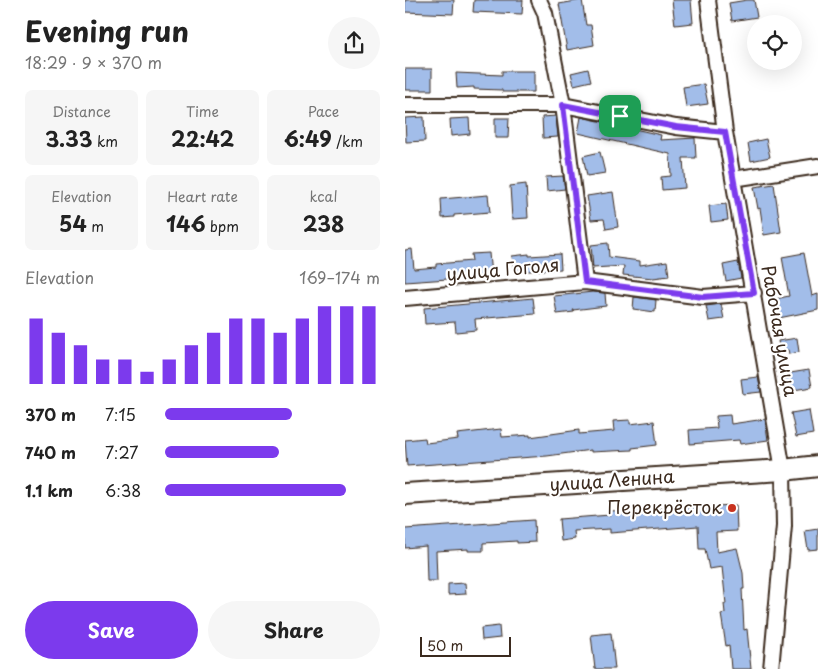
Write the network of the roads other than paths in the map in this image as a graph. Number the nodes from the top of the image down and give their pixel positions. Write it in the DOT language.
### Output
graph roads {
  1 [pos="539,0"];
  2 [pos="708,0"];
  3 [pos="405,105"];
  4 [pos="563,105"];
  5 [pos="725,132"];
  6 [pos="818,166"];
  7 [pos="733,179"];
  8 [pos="585,282"];
  9 [pos="754,293"];
  10 [pos="405,298"];
  11 [pos="818,466"];
  12 [pos="783,470"];
  13 [pos="405,494"];
  14 [pos="771,669"];
  1 -- 4 [label="street"];
  2 -- 5 [label="street, Рабочая улица"];
  3 -- 4 [label="street"];
  4 -- 5 [label="street"];
  4 -- 8 [label="street"];
  5 -- 7 [label="street, Рабочая улица"];
  6 -- 7 [label="street"];
  7 -- 9 [label="street, Рабочая улица"];
  8 -- 9 [label="street, улица Гоголя"];
  8 -- 10 [label="street, улица Гоголя"];
  9 -- 12 [label="street, Рабочая улица"];
  11 -- 12 [label="street, улица Ленина"];
  12 -- 13 [label="street, улица Ленина"];
  12 -- 14 [label="street, Рабочая улица"];
}
